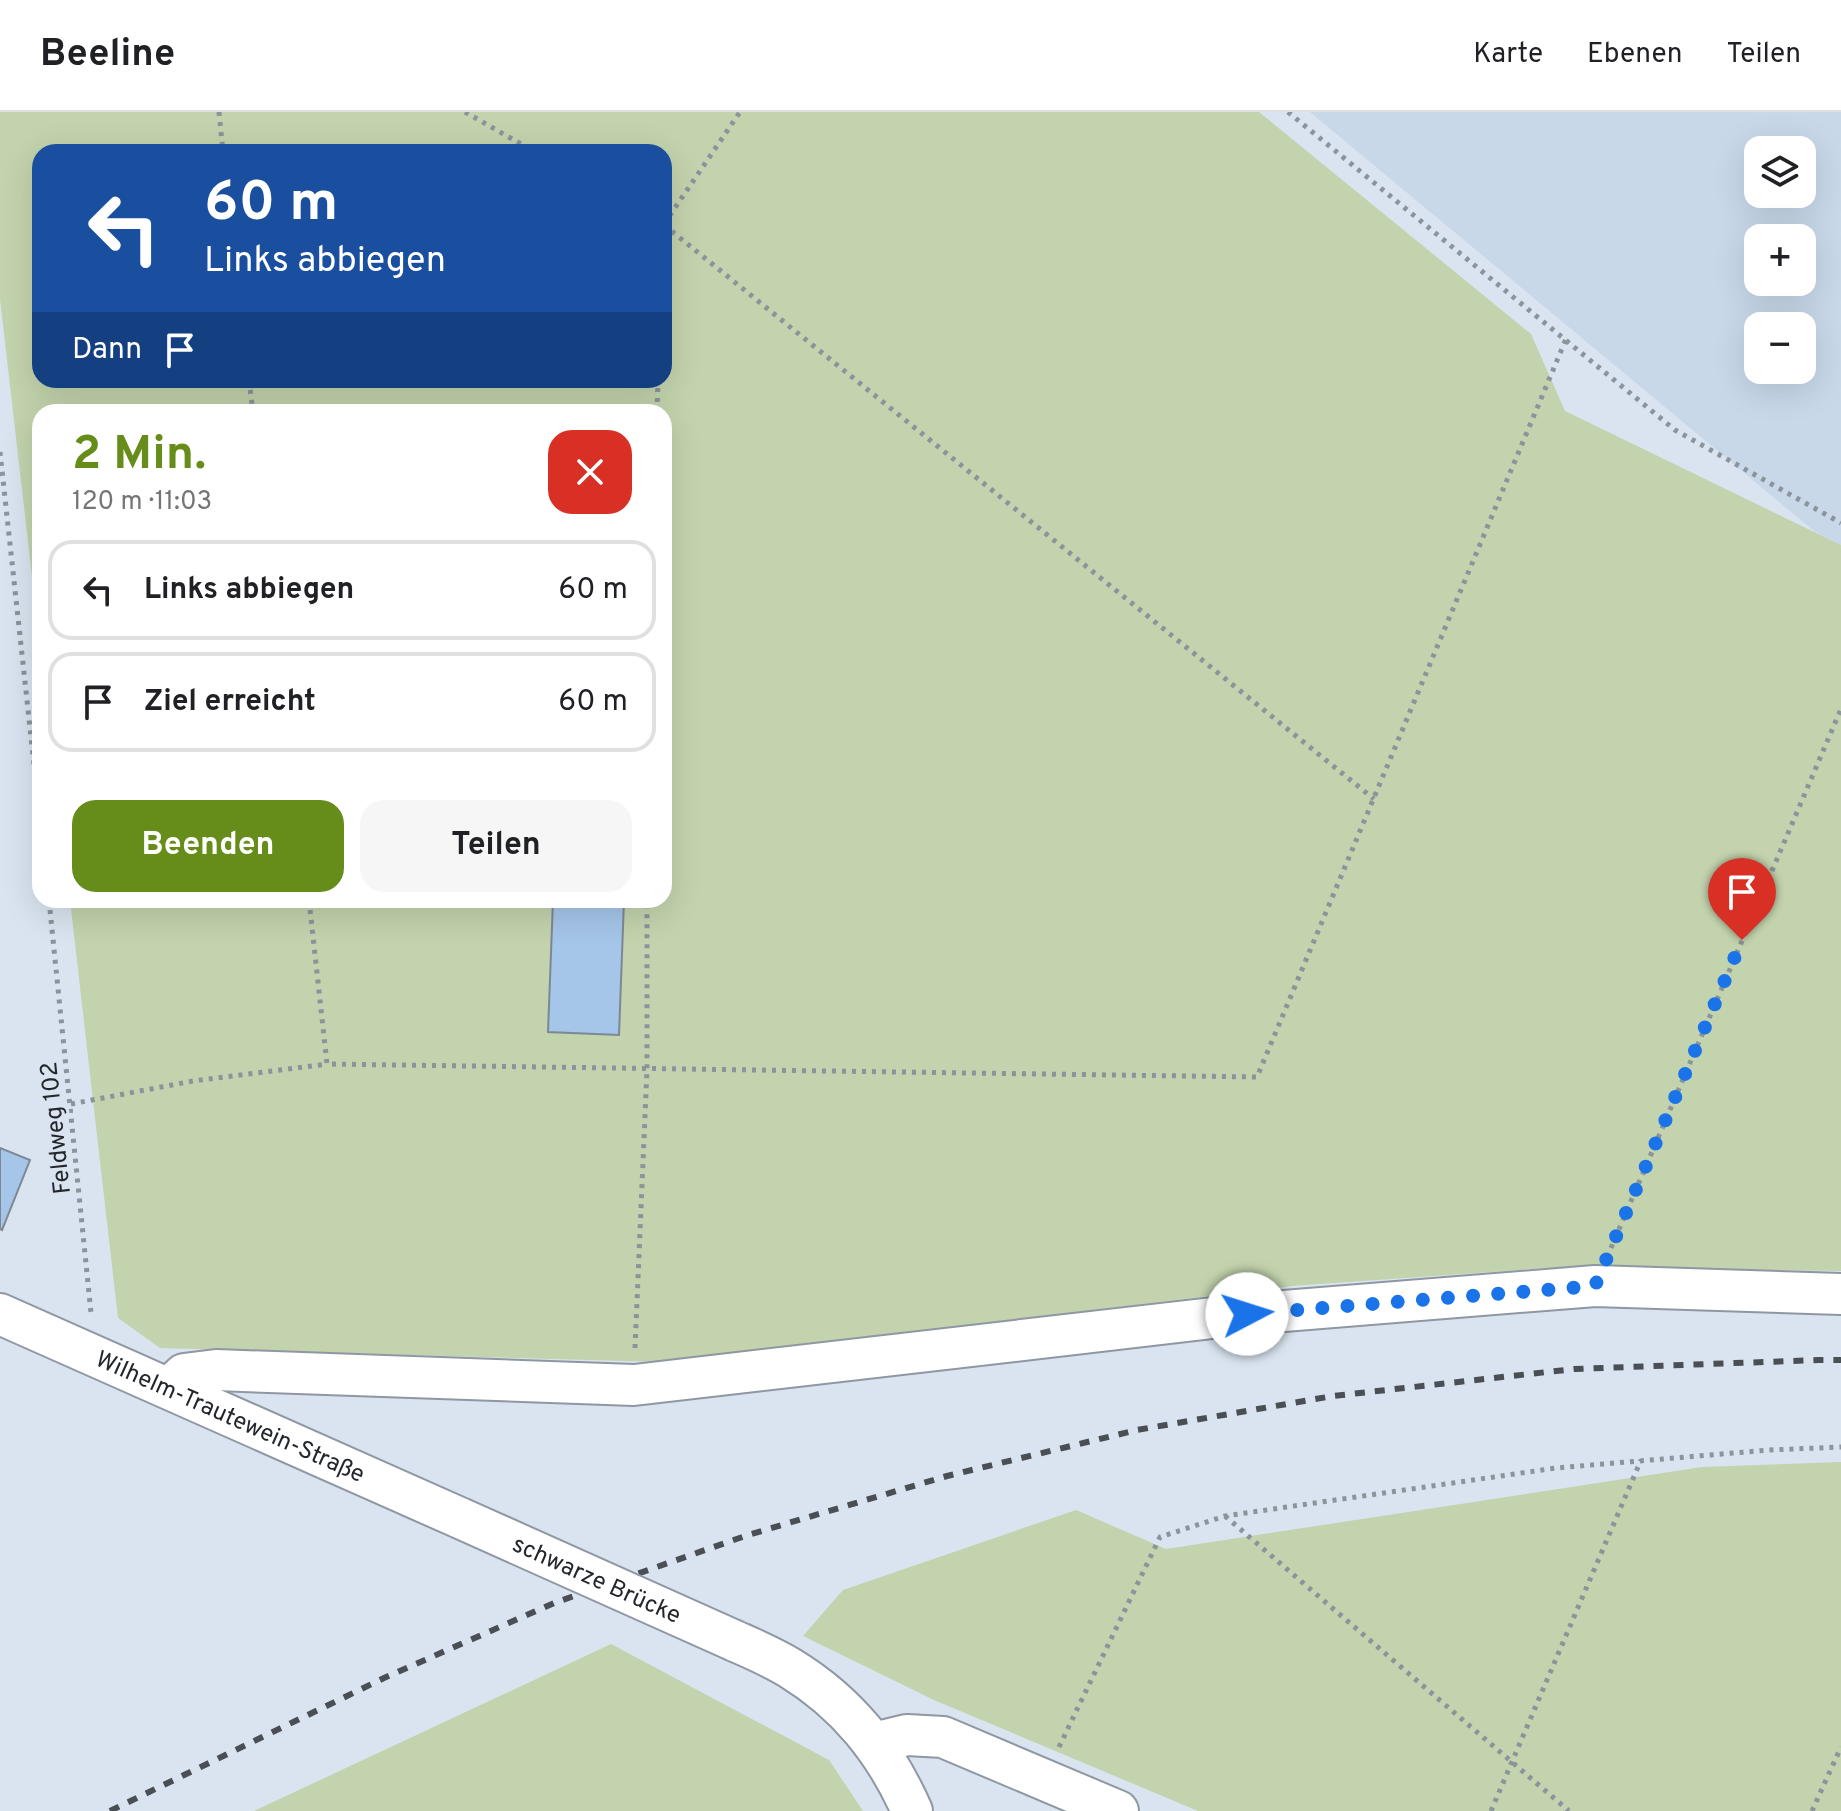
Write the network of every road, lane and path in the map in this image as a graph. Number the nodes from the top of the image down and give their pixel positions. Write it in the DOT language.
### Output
graph roads {
  1 [pos="219,112"];
  2 [pos="465,112"];
  3 [pos="740,112"];
  4 [pos="1288,112"];
  5 [pos="222,144"];
  6 [pos="521,144"];
  7 [pos="672,212"];
  8 [pos="672,230"];
  9 [pos="1566,339"];
  10 [pos="0,452"];
  11 [pos="1841,523"];
  12 [pos="1841,709"];
  13 [pos="32,746"];
  14 [pos="1374,799"];
  15 [pos="50,908"];
  16 [pos="310,908"];
  17 [pos="647,908"];
  18 [pos="327,1064"];
  19 [pos="647,1069"];
  20 [pos="71,1104"];
  21 [pos="1595,1286"];
  22 [pos="1841,1294"];
  23 [pos="0,1314"];
  24 [pos="87,1352"];
  25 [pos="634,1385"];
  26 [pos="169,1388"];
  27 [pos="1841,1447"];
  28 [pos="1641,1460"];
  29 [pos="1225,1516"];
  30 [pos="460,1518"];
  31 [pos="874,1743"];
  32 [pos="1841,1747"];
  33 [pos="1512,1763"];
  34 [pos="1043,1780"];
  35 [pos="912,1811"];
  36 [pos="1118,1811"];
  37 [pos="1491,1811"];
  38 [pos="1569,1811"];
  39 [pos="1812,1811"];
  1 -- 5 [label="path"];
  2 -- 6 [label="path"];
  3 -- 7 [label="path"];
  4 -- 9 [label="path"];
  8 -- 14 [label="path"];
  9 -- 11 [label="path"];
  9 -- 14 [label="path"];
  10 -- 13 [label="path"];
  12 -- 21 [label="path"];
  14 -- 19 [label="path"];
  15 -- 20 [label="path, Feldweg 102"];
  16 -- 18 [label="path"];
  17 -- 19 [label="path"];
  18 -- 19 [label="path"];
  18 -- 20 [label="path"];
  19 -- 25 [label="path"];
  20 -- 24 [label="path, Feldweg 102"];
  21 -- 22 [label="street"];
  21 -- 25 [label="street"];
  23 -- 24 [label="street, Wilhelm-Trautewein-Straße"];
  24 -- 26 [label="street, Wilhelm-Trautewein-Straße"];
  25 -- 26 [label="street"];
  26 -- 30 [label="street, Wilhelm-Trautewein-Straße"];
  27 -- 28 [label="path"];
  28 -- 29 [label="path"];
  28 -- 33 [label="path"];
  29 -- 33 [label="path"];
  29 -- 34 [label="path"];
  30 -- 31 [label="street, schwarze Brücke, bridge"];
  31 -- 34 [label="street"];
  31 -- 35 [label="street"];
  32 -- 39 [label="path"];
  33 -- 37 [label="path"];
  33 -- 38 [label="path"];
  34 -- 36 [label="street"];
}
